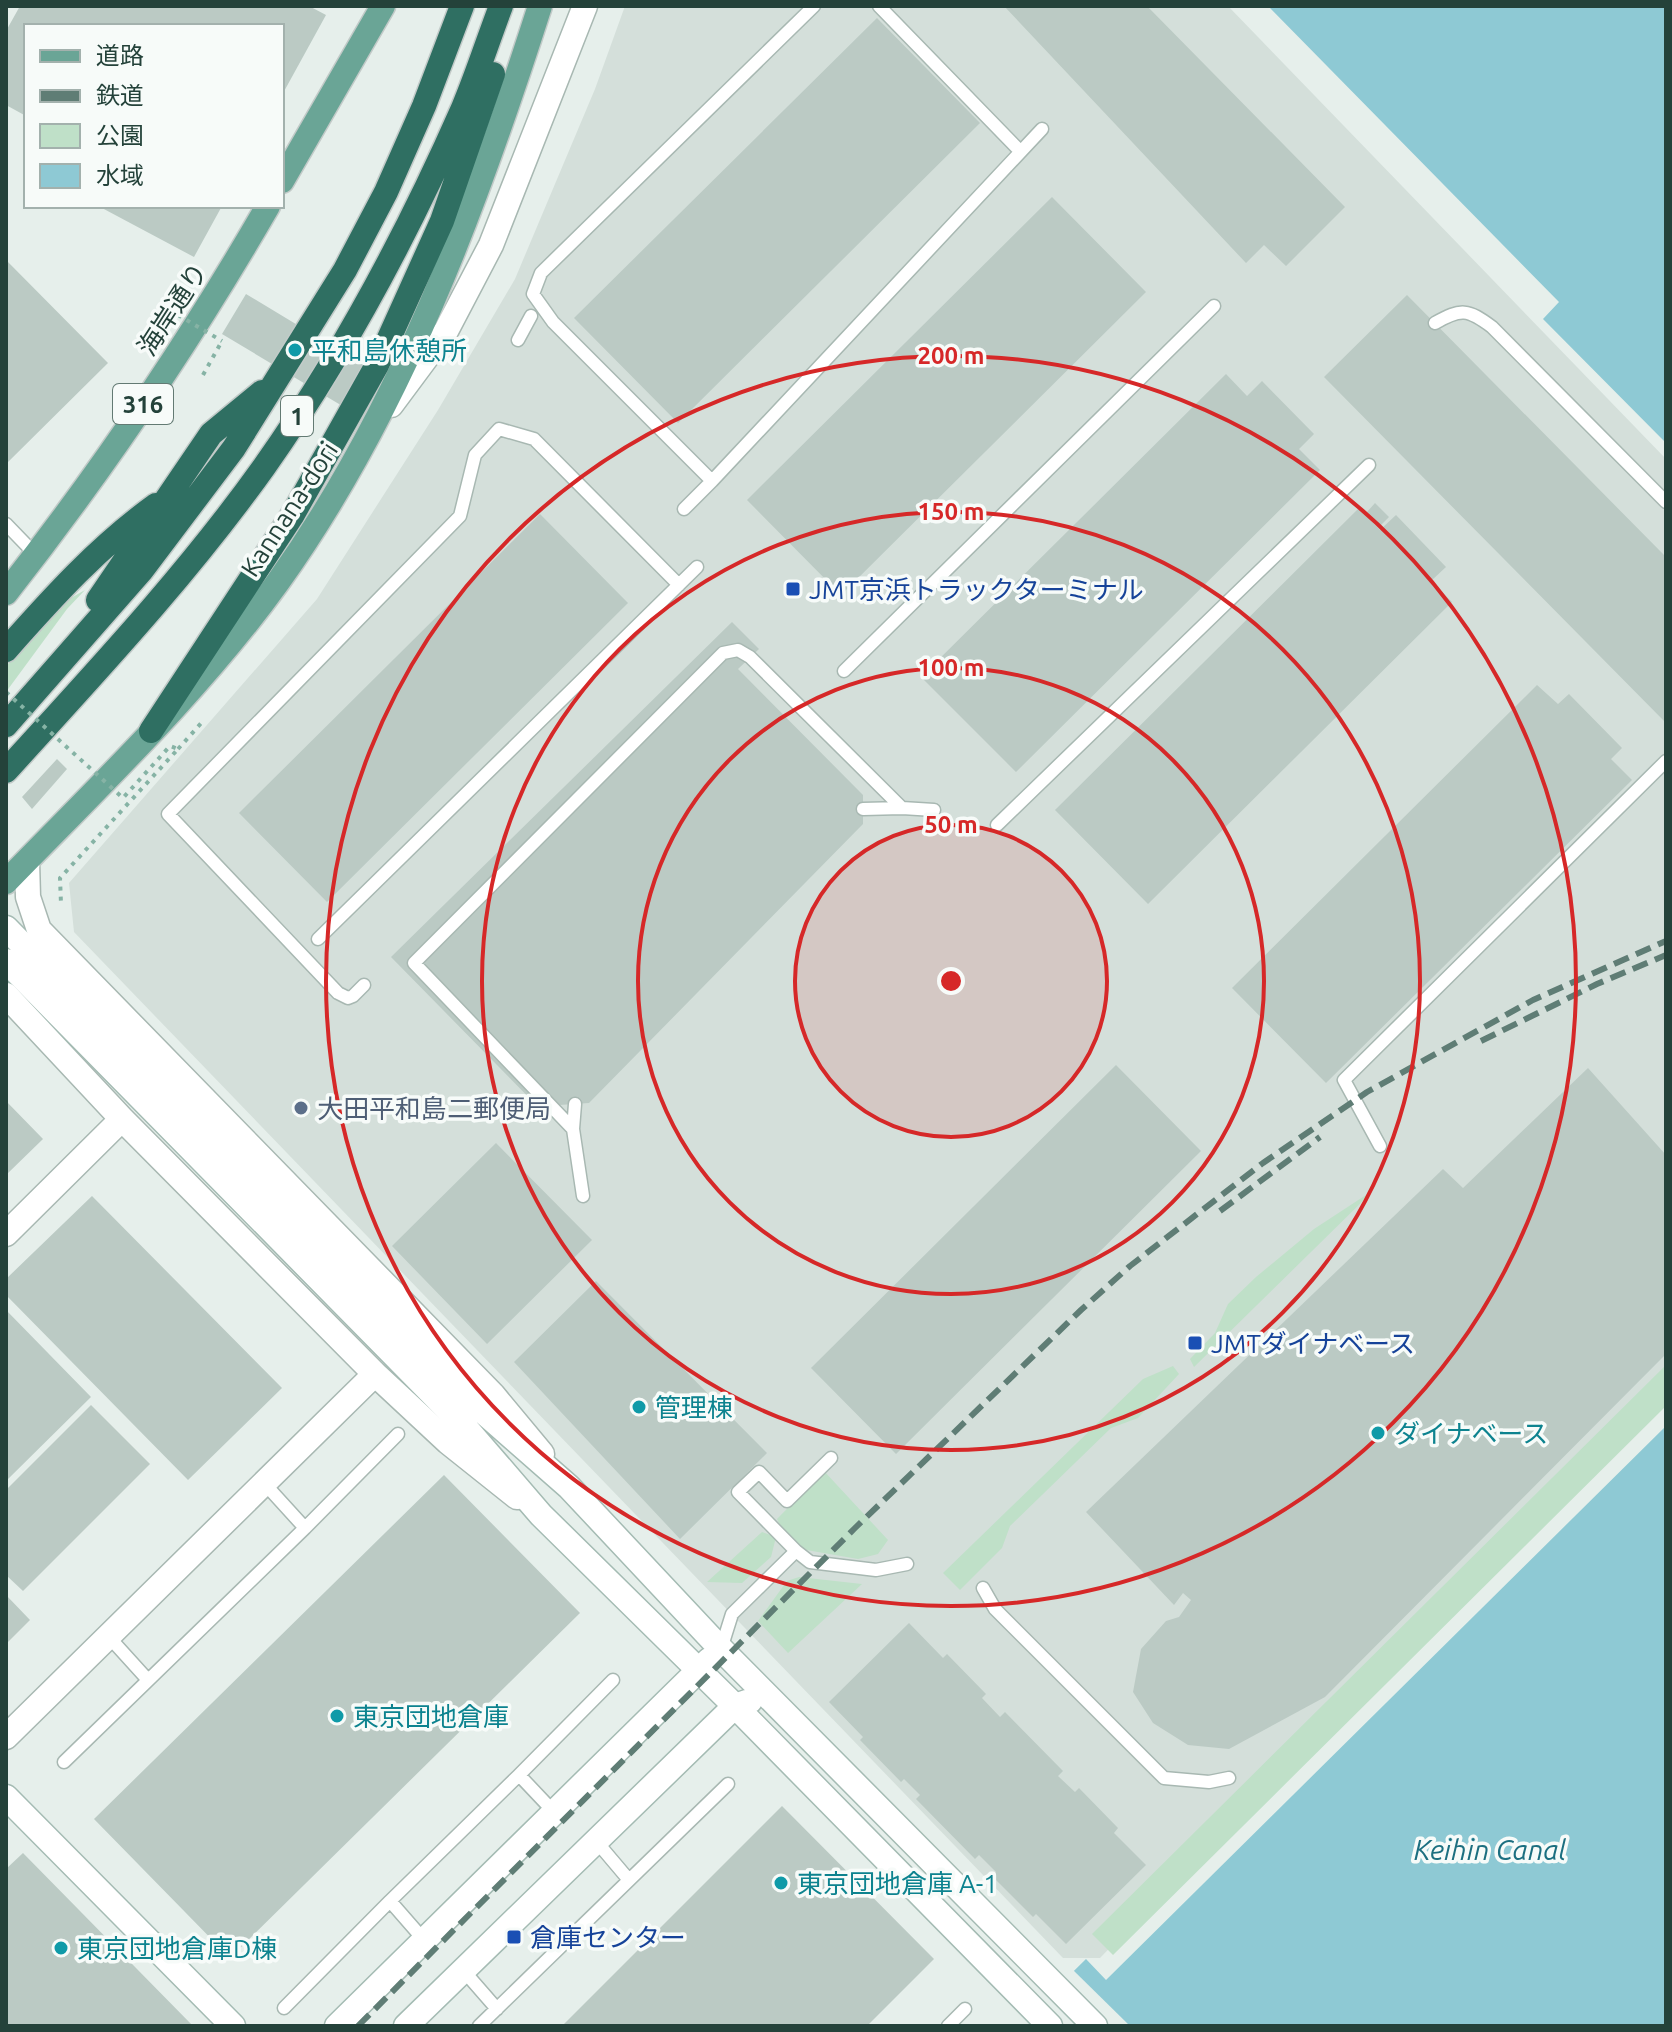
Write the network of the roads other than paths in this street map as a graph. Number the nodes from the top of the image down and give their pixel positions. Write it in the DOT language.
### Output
graph roads {
  1 [pos="383,6"];
  2 [pos="462,6"];
  3 [pos="503,6"];
  4 [pos="540,6"];
  5 [pos="585,6"];
  6 [pos="814,6"];
  7 [pos="879,6"];
  8 [pos="1042,129"];
  9 [pos="1020,151"];
  10 [pos="284,178"];
  11 [pos="267,208"];
  12 [pos="1214,306"];
  13 [pos="531,316"];
  14 [pos="1435,323"];
  15 [pos="518,340"];
  16 [pos="277,379"];
  17 [pos="366,439"];
  18 [pos="1369,465"];
  19 [pos="712,481"];
  20 [pos="166,497"];
  21 [pos="1666,502"];
  22 [pos="684,509"];
  23 [pos="6,524"];
  24 [pos="35,554"];
  25 [pos="697,567"];
  26 [pos="679,585"];
  27 [pos="6,593"];
  28 [pos="6,650"];
  29 [pos="844,671"];
  30 [pos="16,698"];
  31 [pos="6,725"];
  32 [pos="151,731"];
  33 [pos="1666,761"];
  34 [pos="6,771"];
  35 [pos="902,808"];
  36 [pos="863,809"];
  37 [pos="934,810"];
  38 [pos="997,825"];
  39 [pos="27,861"];
  40 [pos="6,882"];
  41 [pos="6,928"];
  42 [pos="318,939"];
  43 [pos="6,961"];
  44 [pos="364,985"];
  45 [pos="6,995"];
  46 [pos="575,1104"];
  47 [pos="122,1119"];
  48 [pos="573,1129"];
  49 [pos="1380,1146"];
  50 [pos="583,1196"];
  51 [pos="266,1208"];
  52 [pos="6,1234"];
  53 [pos="375,1374"];
  54 [pos="398,1434"];
  55 [pos="831,1458"];
  56 [pos="264,1483"];
  57 [pos="569,1487"];
  58 [pos="541,1515"];
  59 [pos="305,1528"];
  60 [pos="796,1551"];
  61 [pos="907,1564"];
  62 [pos="983,1588"];
  63 [pos="109,1637"];
  64 [pos="721,1649"];
  65 [pos="698,1670"];
  66 [pos="148,1680"];
  67 [pos="613,1680"];
  68 [pos="767,1695"];
  69 [pos="735,1706"];
  70 [pos="6,1737"];
  71 [pos="64,1762"];
  72 [pos="519,1775"];
  73 [pos="1229,1778"];
  74 [pos="728,1784"];
  75 [pos="7,1799"];
  76 [pos="554,1812"];
  77 [pos="596,1841"];
  78 [pos="629,1880"];
  79 [pos="390,1901"];
  80 [pos="424,1940"];
  81 [pos="463,1970"];
  82 [pos="284,2008"];
  83 [pos="497,2009"];
  84 [pos="965,2009"];
  85 [pos="233,2026"];
  86 [pos="337,2026"];
  87 [pos="406,2026"];
  88 [pos="479,2026"];
  89 [pos="948,2026"];
  90 [pos="1050,2026"];
  91 [pos="1095,2026"];
  1 -- 10 [label="main road"];
  2 -- 16 [label="highway, 1"];
  3 -- 32 [label="highway, 1"];
  3 -- 34 [label="highway, 1"];
  4 -- 17 [label="main road, Kannana-dori"];
  5 -- 17 [label="street"];
  6 -- 19 [label="lane"];
  7 -- 9 [label="lane"];
  8 -- 9 [label="lane"];
  9 -- 19 [label="lane"];
  11 -- 24 [label="main road, 海岸通り / 316"];
  12 -- 29 [label="lane"];
  13 -- 15 [label="lane"];
  14 -- 21 [label="lane"];
  16 -- 20 [label="highway"];
  16 -- 30 [label="highway, 1"];
  17 -- 32 [label="main road, Kannana-dori"];
  18 -- 38 [label="lane"];
  19 -- 22 [label="lane"];
  20 -- 28 [label="highway"];
  20 -- 30 [label="highway"];
  23 -- 24 [label="lane"];
  24 -- 27 [label="main road, 海岸通り / 316"];
  25 -- 26 [label="lane"];
  26 -- 42 [label="lane"];
  26 -- 44 [label="lane"];
  30 -- 31 [label="highway, 1"];
  32 -- 39 [label="main road, Kannana-dori"];
  33 -- 49 [label="lane"];
  35 -- 36 [label="lane"];
  35 -- 37 [label="lane"];
  35 -- 48 [label="lane"];
  39 -- 40 [label="main road, Kannana-dori"];
  39 -- 57 [label="street"];
  41 -- 51 [label="street"];
  43 -- 51 [label="street"];
  45 -- 47 [label="street"];
  46 -- 48 [label="lane"];
  47 -- 52 [label="street"];
  47 -- 53 [label="street"];
  48 -- 50 [label="lane"];
  51 -- 57 [label="street"];
  51 -- 58 [label="street"];
  53 -- 56 [label="street"];
  53 -- 58 [label="street"];
  54 -- 59 [label="lane"];
  55 -- 60 [label="lane"];
  56 -- 59 [label="lane"];
  56 -- 63 [label="street"];
  57 -- 64 [label="street"];
  58 -- 65 [label="street"];
  59 -- 66 [label="lane"];
  60 -- 61 [label="lane"];
  60 -- 64 [label="lane"];
  62 -- 73 [label="lane"];
  63 -- 66 [label="lane"];
  63 -- 70 [label="street"];
  64 -- 65 [label="street"];
  64 -- 68 [label="street"];
  65 -- 69 [label="street"];
  65 -- 76 [label="street"];
  66 -- 71 [label="lane"];
  67 -- 72 [label="lane"];
  68 -- 69 [label="street"];
  68 -- 91 [label="street"];
  69 -- 77 [label="street"];
  69 -- 90 [label="street"];
  72 -- 76 [label="lane"];
  72 -- 79 [label="lane"];
  74 -- 78 [label="lane"];
  75 -- 85 [label="street"];
  76 -- 80 [label="street"];
  77 -- 78 [label="lane"];
  77 -- 81 [label="street"];
  78 -- 83 [label="lane"];
  79 -- 80 [label="lane"];
  79 -- 82 [label="lane"];
  80 -- 86 [label="street"];
  81 -- 83 [label="lane"];
  81 -- 87 [label="street"];
  83 -- 88 [label="lane"];
  84 -- 89 [label="lane"];
}
